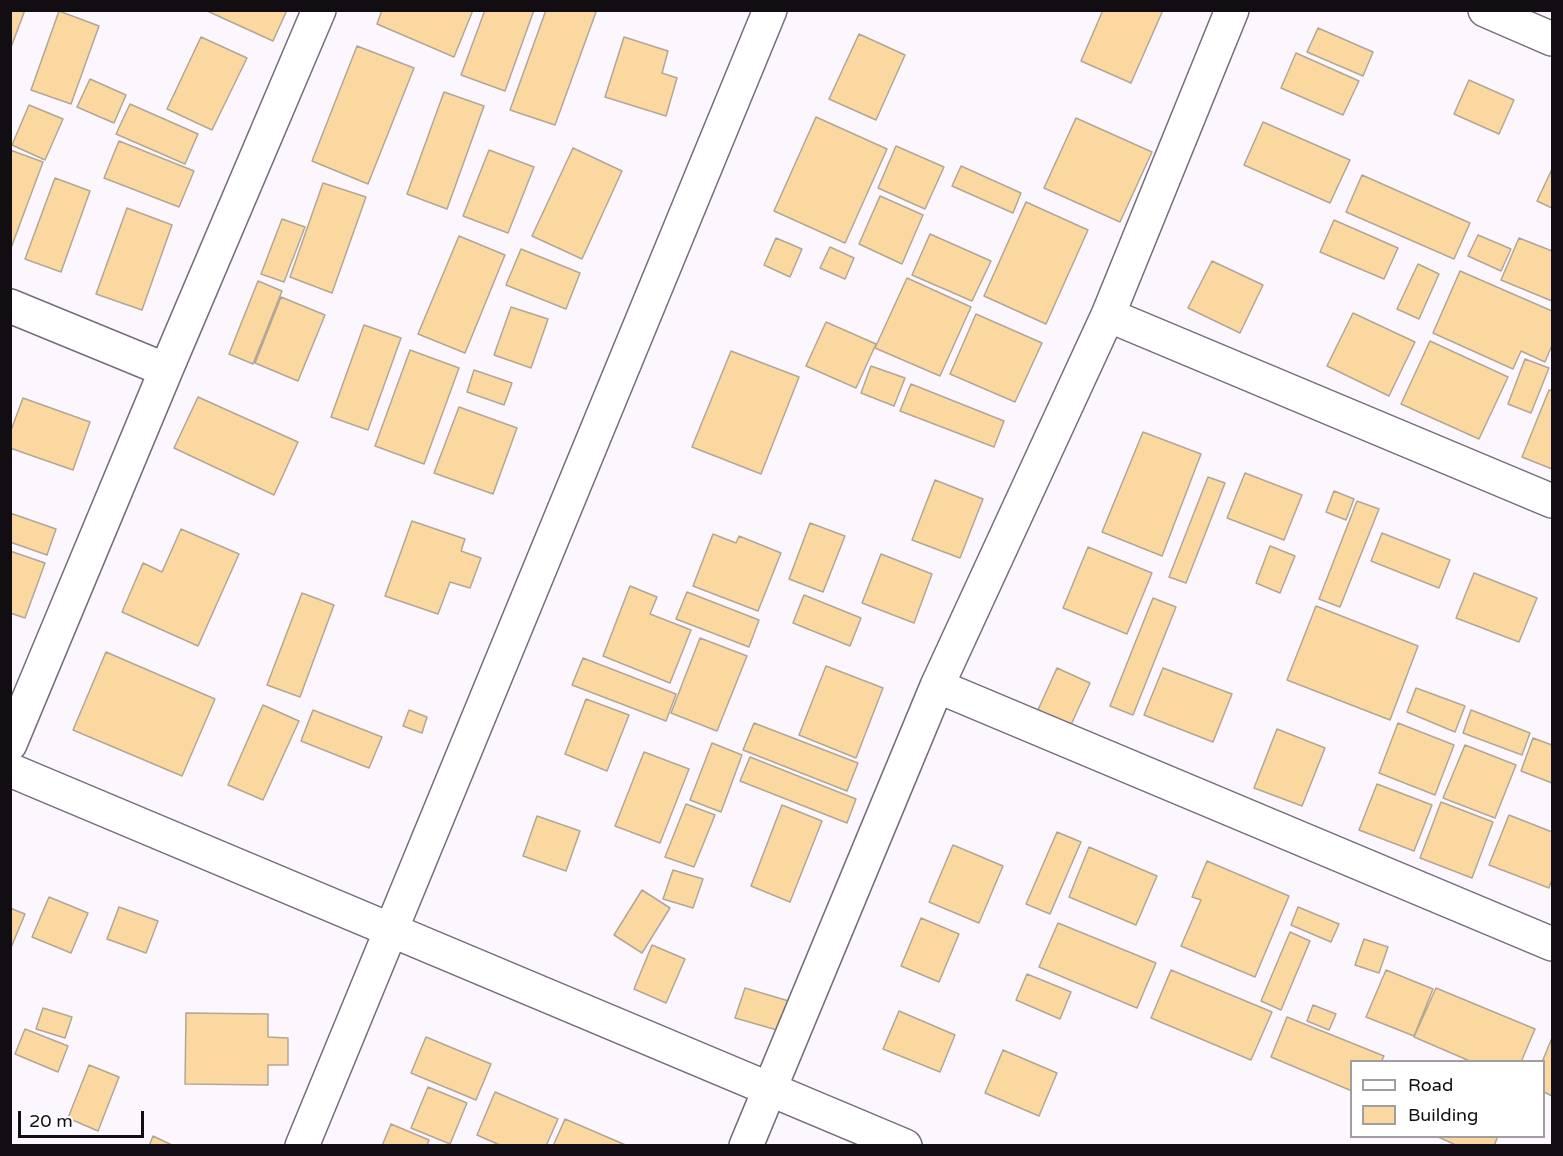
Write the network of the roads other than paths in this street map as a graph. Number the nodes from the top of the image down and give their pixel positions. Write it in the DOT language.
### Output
graph roads {
  1 [pos="319,10"];
  2 [pos="770,10"];
  3 [pos="1232,10"];
  4 [pos="1485,10"];
  5 [pos="1552,39"];
  6 [pos="10,306"];
  7 [pos="1108,315"];
  8 [pos="166,370"];
  9 [pos="1552,501"];
  10 [pos="937,686"];
  11 [pos="10,744"];
  12 [pos="10,770"];
  13 [pos="390,930"];
  14 [pos="1552,944"];
  15 [pos="770,1089"];
  16 [pos="302,1146"];
  17 [pos="746,1146"];
  18 [pos="905,1146"];
  1 -- 8 [label="street"];
  2 -- 13 [label="street"];
  3 -- 7 [label="street"];
  4 -- 5 [label="street"];
  6 -- 8 [label="street"];
  7 -- 9 [label="street"];
  7 -- 10 [label="street"];
  8 -- 11 [label="street"];
  10 -- 14 [label="street"];
  10 -- 15 [label="street"];
  12 -- 13 [label="street"];
  13 -- 15 [label="street"];
  13 -- 16 [label="street"];
  15 -- 17 [label="street"];
  15 -- 18 [label="street"];
}
